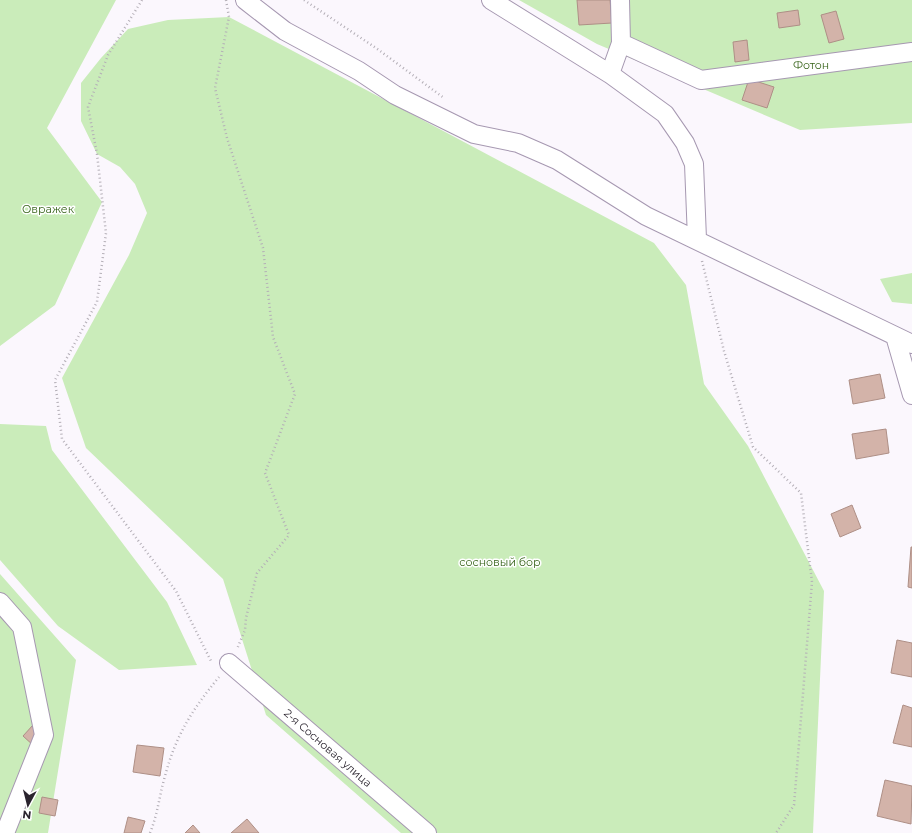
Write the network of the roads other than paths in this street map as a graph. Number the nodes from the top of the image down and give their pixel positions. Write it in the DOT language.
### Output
graph roads {
  1 [pos="245,0"];
  2 [pos="491,0"];
  3 [pos="620,0"];
  4 [pos="621,44"];
  5 [pos="912,52"];
  6 [pos="610,74"];
  7 [pos="697,239"];
  8 [pos="895,336"];
  9 [pos="912,344"];
  10 [pos="912,395"];
  11 [pos="0,602"];
  12 [pos="219,669"];
  13 [pos="4,831"];
  14 [pos="427,833"];
  1 -- 7 [label="street"];
  2 -- 6 [label="street"];
  3 -- 4 [label="street"];
  4 -- 5 [label="street"];
  4 -- 6 [label="street"];
  6 -- 7 [label="street"];
  7 -- 8 [label="street"];
  8 -- 9 [label="street"];
  8 -- 10 [label="street"];
  11 -- 13 [label="street"];
  12 -- 14 [label="street, 2-я Сосновая улица"];
}
